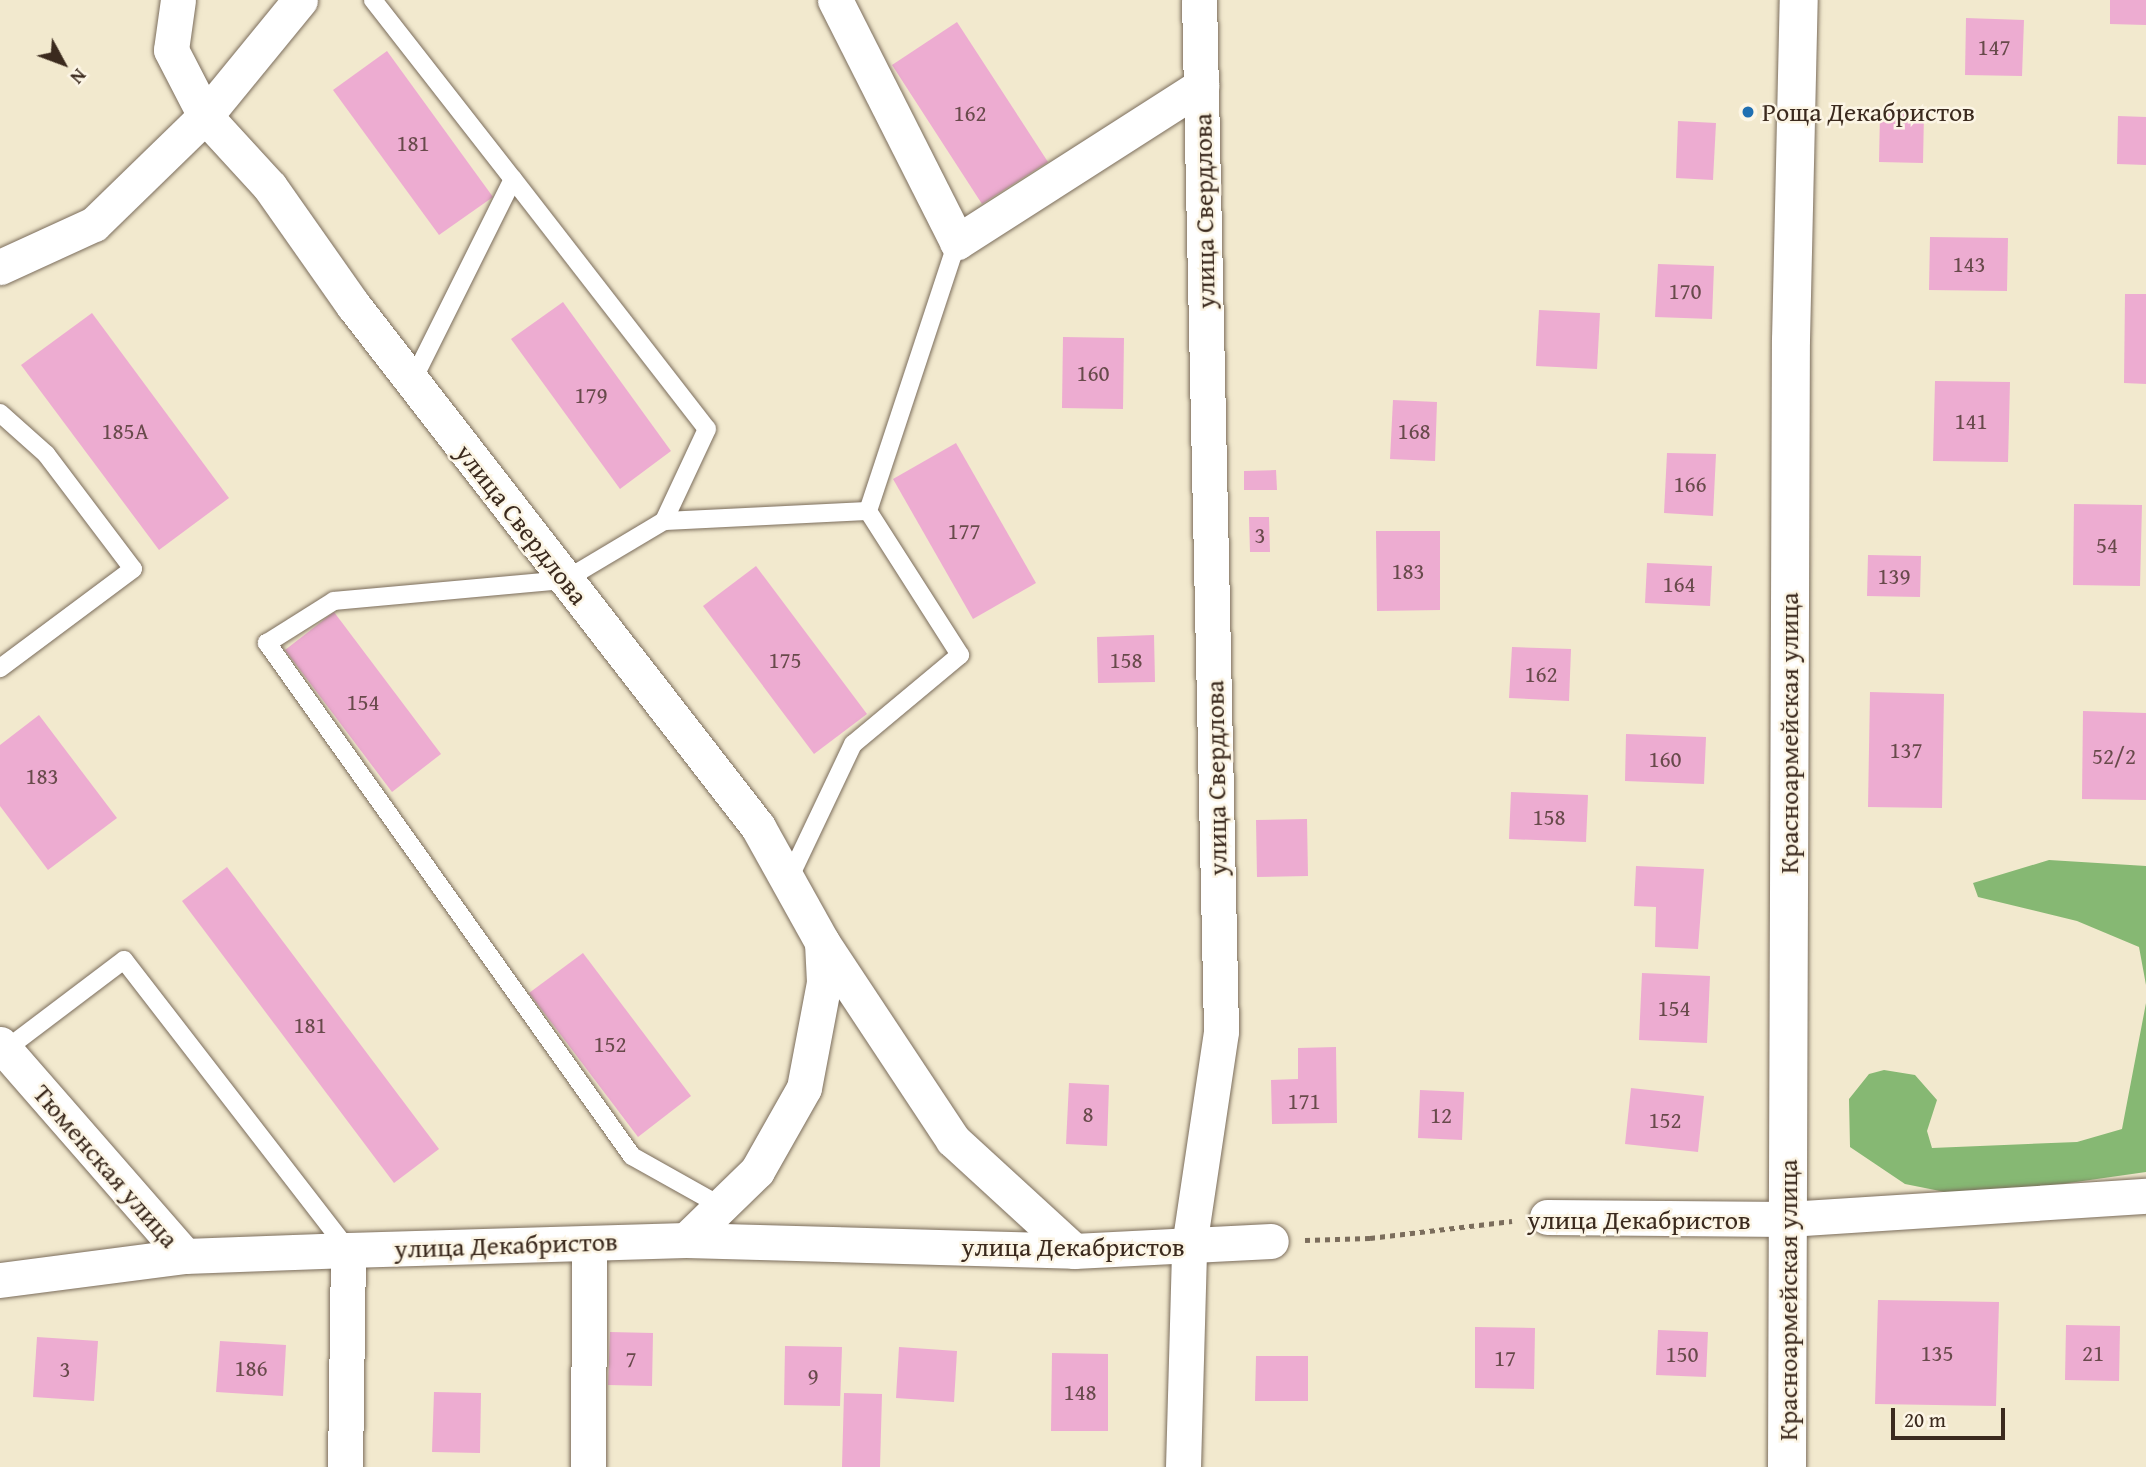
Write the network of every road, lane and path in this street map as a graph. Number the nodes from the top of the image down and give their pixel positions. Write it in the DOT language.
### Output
graph roads {
  1 [pos="178,0"];
  2 [pos="300,0"];
  3 [pos="373,0"];
  4 [pos="835,0"];
  5 [pos="1199,0"];
  6 [pos="1799,0"];
  7 [pos="1201,86"];
  8 [pos="205,116"];
  9 [pos="513,179"];
  10 [pos="957,242"];
  11 [pos="0,267"];
  12 [pos="412,382"];
  13 [pos="0,413"];
  14 [pos="868,511"];
  15 [pos="664,521"];
  16 [pos="565,580"];
  17 [pos="0,668"];
  18 [pos="788,881"];
  19 [pos="822,942"];
  20 [pos="2,1047"];
  21 [pos="2146,1196"];
  22 [pos="721,1206"];
  23 [pos="1548,1217"];
  24 [pos="1788,1219"];
  25 [pos="686,1240"];
  26 [pos="1271,1241"];
  27 [pos="589,1243"];
  28 [pos="1189,1246"];
  29 [pos="348,1250"];
  30 [pos="1074,1251"];
  31 [pos="185,1256"];
  32 [pos="0,1280"];
  33 [pos="345,1467"];
  34 [pos="587,1467"];
  35 [pos="1183,1467"];
  36 [pos="1787,1467"];
  1 -- 8 [label="street"];
  2 -- 8 [label="street"];
  3 -- 9 [label="lane"];
  4 -- 10 [label="street"];
  5 -- 7 [label="street, улица Свердлова"];
  6 -- 24 [label="main road, Красноармейская улица"];
  7 -- 10 [label="street, улица Свердлова"];
  7 -- 28 [label="street, улица Свердлова"];
  8 -- 11 [label="street"];
  8 -- 12 [label="street, улица Свердлова"];
  9 -- 12 [label="lane"];
  9 -- 15 [label="lane"];
  10 -- 14 [label="lane"];
  12 -- 16 [label="street, улица Свердлова"];
  13 -- 17 [label="lane"];
  14 -- 15 [label="lane"];
  14 -- 18 [label="lane"];
  15 -- 16 [label="lane"];
  16 -- 18 [label="street, улица Свердлова"];
  16 -- 22 [label="lane"];
  18 -- 19 [label="street, улица Свердлова"];
  19 -- 22 [label="street, улица Свердлова"];
  19 -- 30 [label="street, улица Свердлова"];
  20 -- 29 [label="lane"];
  20 -- 31 [label="street, Тюменская улица"];
  21 -- 24 [label="street, улица Декабристов"];
  22 -- 25 [label="street, улица Свердлова"];
  23 -- 24 [label="street, улица Декабристов"];
  23 -- 26 [label="path, улица Декабристов"];
  24 -- 36 [label="main road, Красноармейская улица"];
  25 -- 27 [label="street, улица Декабристов"];
  25 -- 30 [label="street, улица Декабристов"];
  26 -- 28 [label="street, улица Декабристов"];
  27 -- 29 [label="street, улица Декабристов"];
  27 -- 34 [label="street"];
  28 -- 30 [label="street, улица Декабристов"];
  28 -- 35 [label="street, улица Свердлова"];
  29 -- 31 [label="street, улица Декабристов"];
  29 -- 33 [label="street"];
  31 -- 32 [label="street, улица Декабристов"];
}
